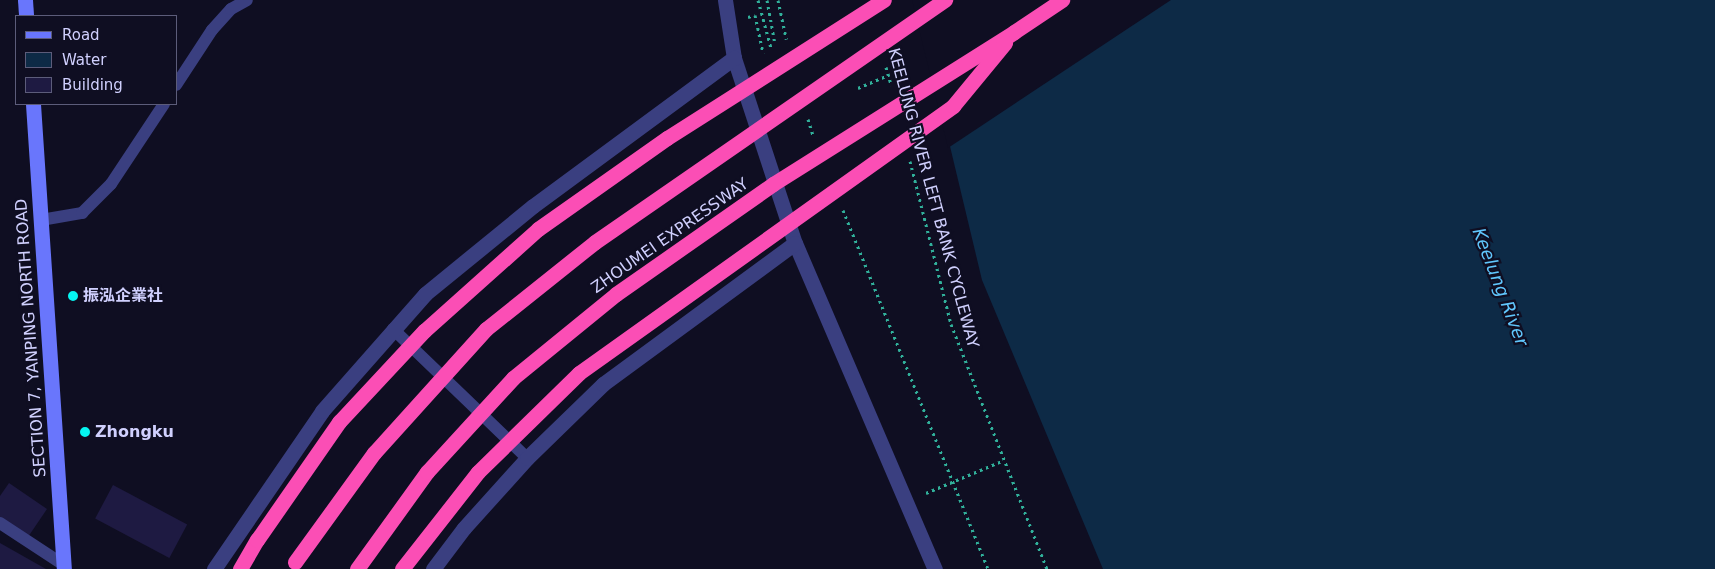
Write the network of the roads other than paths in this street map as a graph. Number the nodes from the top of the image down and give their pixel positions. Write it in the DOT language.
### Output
graph roads {
  1 [pos="24,0"];
  2 [pos="247,0"];
  3 [pos="725,0"];
  4 [pos="884,0"];
  5 [pos="945,0"];
  6 [pos="1062,0"];
  7 [pos="26,15"];
  8 [pos="1014,32"];
  9 [pos="734,58"];
  10 [pos="178,82"];
  11 [pos="33,105"];
  12 [pos="163,105"];
  13 [pos="41,220"];
  14 [pos="795,243"];
  15 [pos="393,329"];
  16 [pos="527,458"];
  17 [pos="0,523"];
  18 [pos="292,566"];
  19 [pos="64,567"];
  20 [pos="214,569"];
  21 [pos="240,569"];
  22 [pos="357,569"];
  23 [pos="402,569"];
  24 [pos="433,569"];
  25 [pos="935,569"];
  1 -- 7 [label="street"];
  2 -- 10 [label="lane"];
  3 -- 9 [label="street"];
  4 -- 21 [label="highway, bridge"];
  5 -- 18 [label="highway, bridge"];
  6 -- 8 [label="highway, ZHOUMEI EXPRESSWAY"];
  8 -- 22 [label="highway, ZHOUMEI EXPRESSWAY, bridge"];
  8 -- 23 [label="highway, bridge"];
  9 -- 14 [label="street"];
  9 -- 15 [label="street"];
  11 -- 13 [label="street, SECTION 7, YANPING NORTH ROAD"];
  12 -- 13 [label="lane"];
  13 -- 19 [label="street, SECTION 7, YANPING NORTH ROAD"];
  14 -- 16 [label="street"];
  14 -- 25 [label="street"];
  15 -- 16 [label="lane"];
  15 -- 20 [label="street"];
  16 -- 24 [label="street"];
  17 -- 19 [label="lane"];
}
